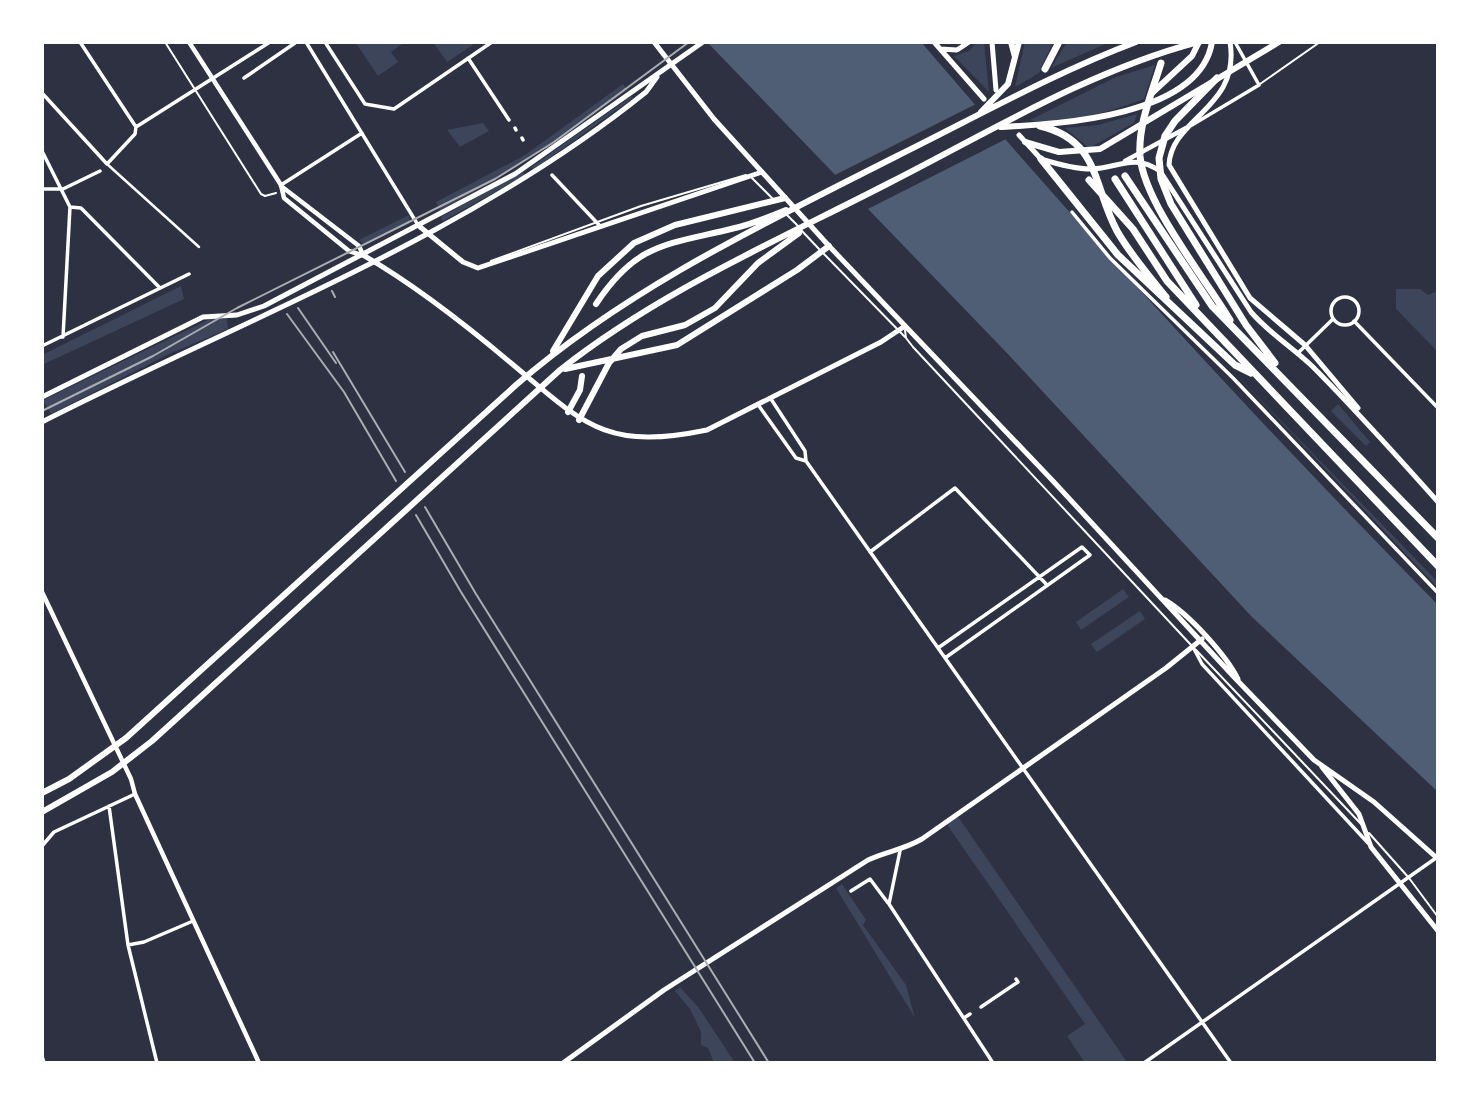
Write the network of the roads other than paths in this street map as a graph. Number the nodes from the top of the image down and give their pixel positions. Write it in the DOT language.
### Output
graph roads {
  1 [pos="80,42"];
  2 [pos="165,42"];
  3 [pos="189,42"];
  4 [pos="270,42"];
  5 [pos="306,42"];
  6 [pos="325,42"];
  7 [pos="492,42"];
  8 [pos="654,42"];
  9 [pos="703,42"];
  10 [pos="934,42"];
  11 [pos="969,42"];
  12 [pos="992,42"];
  13 [pos="1011,42"];
  14 [pos="1019,42"];
  15 [pos="1059,42"];
  16 [pos="1136,42"];
  17 [pos="1199,42"];
  18 [pos="1212,42"];
  19 [pos="1232,42"];
  20 [pos="1279,42"];
  21 [pos="1320,42"];
  22 [pos="295,43"];
  23 [pos="940,49"];
  24 [pos="468,58"];
  25 [pos="1016,63"];
  26 [pos="1161,63"];
  27 [pos="1045,69"];
  28 [pos="659,74"];
  29 [pos="244,78"];
  30 [pos="1217,78"];
  31 [pos="214,80"];
  32 [pos="1259,85"];
  33 [pos="195,90"];
  34 [pos="996,90"];
  35 [pos="42,93"];
  36 [pos="1154,96"];
  37 [pos="984,99"];
  38 [pos="977,116"];
  39 [pos="509,120"];
  40 [pos="1192,125"];
  41 [pos="1040,126"];
  42 [pos="136,127"];
  43 [pos="997,127"];
  44 [pos="362,134"];
  45 [pos="1019,135"];
  46 [pos="1026,142"];
  47 [pos="42,151"];
  48 [pos="1041,159"];
  49 [pos="1133,159"];
  50 [pos="107,164"];
  51 [pos="100,171"];
  52 [pos="762,172"];
  53 [pos="552,175"];
  54 [pos="750,176"];
  55 [pos="1125,176"];
  56 [pos="1115,179"];
  57 [pos="1089,180"];
  58 [pos="281,185"];
  59 [pos="42,189"];
  60 [pos="63,190"];
  61 [pos="276,193"];
  62 [pos="785,198"];
  63 [pos="774,200"];
  64 [pos="805,203"];
  65 [pos="70,208"];
  66 [pos="1072,212"];
  67 [pos="821,218"];
  68 [pos="598,225"];
  69 [pos="419,226"];
  70 [pos="427,233"];
  71 [pos="199,247"];
  72 [pos="829,247"];
  73 [pos="822,252"];
  74 [pos="363,256"];
  75 [pos="373,261"];
  76 [pos="189,274"];
  77 [pos="160,288"];
  78 [pos="596,304"];
  79 [pos="1179,314"];
  80 [pos="1203,317"];
  81 [pos="1333,319"];
  82 [pos="1354,321"];
  83 [pos="905,326"];
  84 [pos="1234,327"];
  85 [pos="898,331"];
  86 [pos="63,337"];
  87 [pos="906,338"];
  88 [pos="1305,345"];
  89 [pos="42,346"];
  90 [pos="1298,353"];
  91 [pos="550,356"];
  92 [pos="560,370"];
  93 [pos="1252,373"];
  94 [pos="582,376"];
  95 [pos="1292,386"];
  96 [pos="42,397"];
  97 [pos="771,399"];
  98 [pos="759,406"];
  99 [pos="1438,408"];
  100 [pos="568,412"];
  101 [pos="579,420"];
  102 [pos="42,422"];
  103 [pos="1368,422"];
  104 [pos="792,431"];
  105 [pos="781,438"];
  106 [pos="806,461"];
  107 [pos="1438,502"];
  108 [pos="1438,538"];
  109 [pos="870,552"];
  110 [pos="1438,566"];
  111 [pos="1040,577"];
  112 [pos="1047,585"];
  113 [pos="1438,593"];
  114 [pos="43,596"];
  115 [pos="1202,639"];
  116 [pos="1193,647"];
  117 [pos="938,649"];
  118 [pos="945,659"];
  119 [pos="1321,765"];
  120 [pos="1022,769"];
  121 [pos="42,793"];
  122 [pos="135,794"];
  123 [pos="109,806"];
  124 [pos="1343,811"];
  125 [pos="42,812"];
  126 [pos="1366,829"];
  127 [pos="42,846"];
  128 [pos="1371,847"];
  129 [pos="900,851"];
  130 [pos="1437,858"];
  131 [pos="1409,878"];
  132 [pos="1401,884"];
  133 [pos="851,891"];
  134 [pos="889,904"];
  135 [pos="1438,917"];
  136 [pos="193,921"];
  137 [pos="1438,931"];
  138 [pos="128,945"];
  139 [pos="1016,979"];
  140 [pos="981,1007"];
  141 [pos="970,1014"];
  142 [pos="964,1018"];
  143 [pos="1203,1022"];
  144 [pos="42,1056"];
  145 [pos="44,1063"];
  146 [pos="157,1063"];
  147 [pos="259,1063"];
  148 [pos="563,1063"];
  149 [pos="993,1063"];
  150 [pos="1144,1063"];
  151 [pos="1231,1063"];
  1 -- 42 [label="street"];
  2 -- 33 [label="lane"];
  3 -- 31 [label="street"];
  4 -- 31 [label="street"];
  5 -- 44 [label="street"];
  6 -- 24 [label="street"];
  7 -- 24 [label="street"];
  8 -- 52 [label="main road"];
  9 -- 28 [label="main road"];
  10 -- 23 [label="main road"];
  11 -- 23 [label="main road"];
  12 -- 34 [label="main road"];
  13 -- 25 [label="highway"];
  14 -- 25 [label="highway"];
  15 -- 27 [label="highway"];
  16 -- 38 [label="highway"];
  17 -- 36 [label="highway"];
  17 -- 43 [label="highway"];
  18 -- 36 [label="highway"];
  19 -- 32 [label="street"];
  19 -- 40 [label="main road"];
  20 -- 30 [label="highway"];
  21 -- 32 [label="lane"];
  22 -- 29 [label="street"];
  23 -- 37 [label="main road"];
  24 -- 39 [label="street"];
  25 -- 38 [label="highway"];
  26 -- 36 [label="highway"];
  28 -- 69 [label="main road"];
  28 -- 70 [label="main road"];
  30 -- 46 [label="highway"];
  30 -- 95 [label="highway"];
  31 -- 33 [label="street"];
  31 -- 58 [label="street"];
  32 -- 40 [label="street"];
  33 -- 42 [label="street"];
  33 -- 61 [label="lane"];
  35 -- 50 [label="street"];
  36 -- 41 [label="highway"];
  36 -- 84 [label="highway"];
  38 -- 64 [label="highway"];
  40 -- 49 [label="street"];
  40 -- 88 [label="main road"];
  41 -- 43 [label="highway"];
  41 -- 79 [label="highway"];
  42 -- 50 [label="street"];
  43 -- 67 [label="highway"];
  44 -- 58 [label="street"];
  44 -- 69 [label="street"];
  45 -- 46 [label="main road"];
  46 -- 48 [label="main road"];
  47 -- 60 [label="street"];
  48 -- 49 [label="main road"];
  48 -- 79 [label="highway"];
  49 -- 90 [label="main road"];
  50 -- 71 [label="street"];
  51 -- 60 [label="street"];
  52 -- 54 [label="main road"];
  52 -- 62 [label="main road"];
  53 -- 68 [label="street"];
  54 -- 63 [label="lane"];
  54 -- 68 [label="main road"];
  55 -- 84 [label="highway"];
  56 -- 80 [label="highway"];
  57 -- 80 [label="highway"];
  58 -- 74 [label="street"];
  58 -- 74 [label="street"];
  59 -- 60 [label="street"];
  60 -- 65 [label="street"];
  62 -- 63 [label="highway"];
  62 -- 72 [label="main road"];
  63 -- 73 [label="lane"];
  63 -- 91 [label="highway"];
  64 -- 78 [label="highway"];
  64 -- 91 [label="highway"];
  65 -- 77 [label="street"];
  65 -- 86 [label="street"];
  66 -- 113 [label="street"];
  67 -- 92 [label="highway"];
  67 -- 101 [label="highway"];
  68 -- 70 [label="main road"];
  69 -- 70 [label="main road"];
  69 -- 74 [label="main road"];
  70 -- 75 [label="main road"];
  72 -- 73 [label="highway"];
  72 -- 83 [label="main road"];
  73 -- 85 [label="lane"];
  73 -- 92 [label="highway"];
  74 -- 75 [label="main road"];
  74 -- 96 [label="main road"];
  75 -- 100 [label="main road"];
  75 -- 102 [label="main road"];
  76 -- 77 [label="street"];
  77 -- 86 [label="street"];
  79 -- 93 [label="highway"];
  80 -- 93 [label="highway"];
  81 -- 82 [label="street"];
  81 -- 82 [label="street"];
  81 -- 88 [label="street"];
  82 -- 99 [label="street"];
  83 -- 85 [label="main road"];
  83 -- 87 [label="lane"];
  83 -- 115 [label="main road"];
  84 -- 95 [label="highway"];
  85 -- 87 [label="lane"];
  85 -- 97 [label="main road"];
  86 -- 89 [label="street"];
  87 -- 116 [label="lane"];
  88 -- 90 [label="street"];
  88 -- 103 [label="main road"];
  90 -- 103 [label="main road"];
  91 -- 121 [label="highway"];
  92 -- 125 [label="highway"];
  93 -- 110 [label="highway"];
  94 -- 100 [label="highway"];
  95 -- 108 [label="highway"];
  97 -- 98 [label="main road"];
  97 -- 104 [label="street"];
  98 -- 101 [label="main road"];
  98 -- 105 [label="street"];
  100 -- 101 [label="main road"];
  103 -- 107 [label="main road"];
  104 -- 105 [label="street"];
  104 -- 106 [label="street"];
  105 -- 106 [label="street"];
  106 -- 109 [label="street"];
  109 -- 111 [label="street"];
  109 -- 117 [label="street"];
  111 -- 112 [label="street"];
  111 -- 112 [label="street"];
  111 -- 117 [label="street"];
  112 -- 118 [label="street"];
  114 -- 122 [label="street"];
  115 -- 116 [label="main road"];
  115 -- 119 [label="main road"];
  116 -- 120 [label="main road"];
  116 -- 124 [label="street"];
  117 -- 118 [label="street"];
  118 -- 120 [label="street"];
  119 -- 126 [label="main road"];
  119 -- 130 [label="main road"];
  120 -- 129 [label="main road"];
  120 -- 143 [label="street"];
  122 -- 123 [label="street"];
  122 -- 136 [label="street"];
  123 -- 127 [label="street"];
  123 -- 138 [label="street"];
  124 -- 126 [label="lane"];
  124 -- 128 [label="street"];
  126 -- 128 [label="main road"];
  126 -- 131 [label="lane"];
  128 -- 132 [label="main road"];
  129 -- 134 [label="street"];
  129 -- 148 [label="main road"];
  130 -- 131 [label="street"];
  131 -- 132 [label="street"];
  131 -- 135 [label="lane"];
  132 -- 137 [label="main road"];
  132 -- 143 [label="street"];
  133 -- 134 [label="street"];
  134 -- 142 [label="street"];
  136 -- 138 [label="street"];
  136 -- 147 [label="street"];
  138 -- 146 [label="street"];
  139 -- 140 [label="street"];
  141 -- 142 [label="street"];
  142 -- 149 [label="street"];
  143 -- 150 [label="street"];
  143 -- 151 [label="street"];
  144 -- 145 [label="street"];
}
